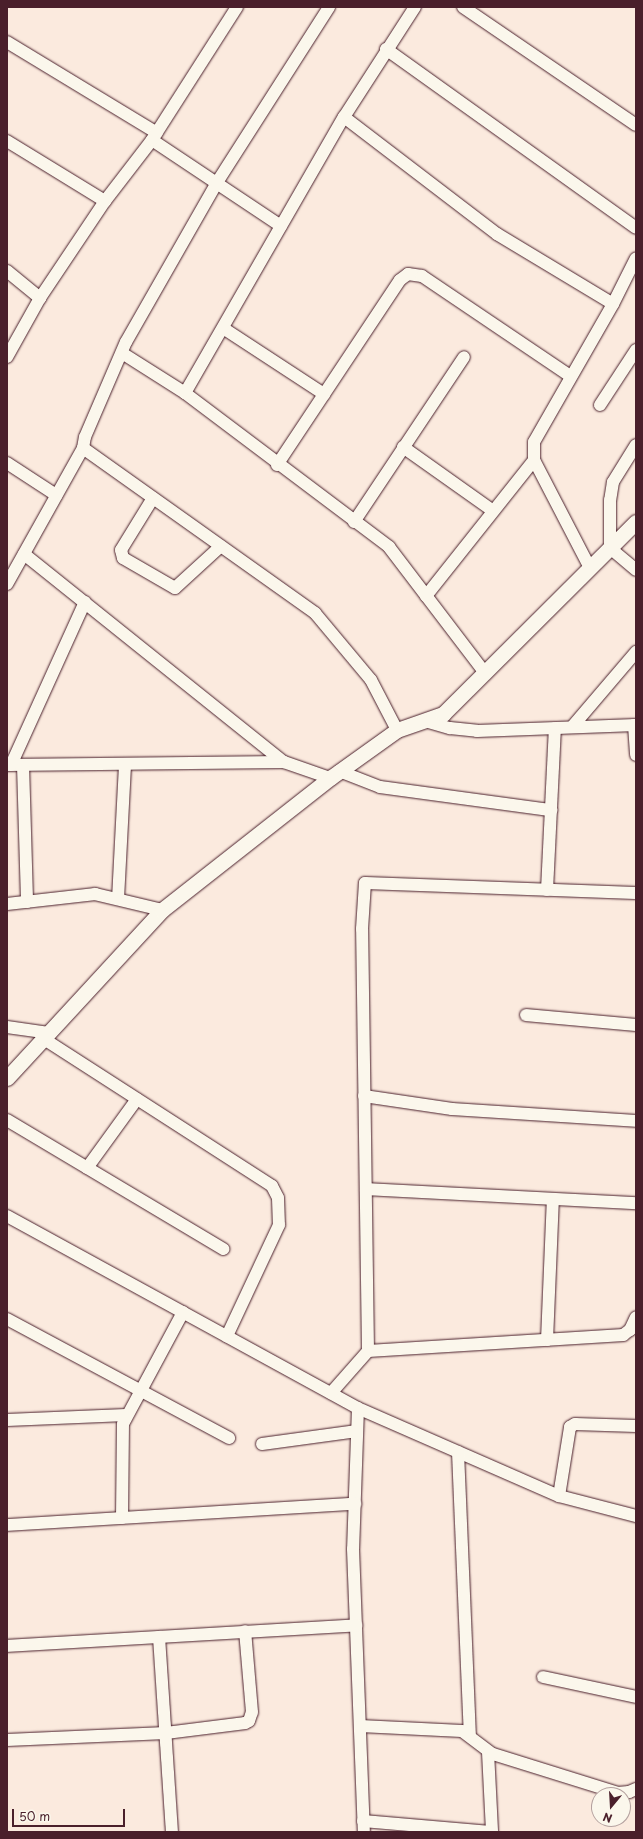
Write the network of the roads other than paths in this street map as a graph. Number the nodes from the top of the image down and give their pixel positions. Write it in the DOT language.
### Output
graph roads {
  1 [pos="237,7"];
  2 [pos="329,7"];
  3 [pos="415,7"];
  4 [pos="463,7"];
  5 [pos="7,42"];
  6 [pos="386,49"];
  7 [pos="344,117"];
  8 [pos="636,125"];
  9 [pos="155,136"];
  10 [pos="7,141"];
  11 [pos="216,184"];
  12 [pos="105,201"];
  13 [pos="281,226"];
  14 [pos="636,228"];
  15 [pos="636,258"];
  16 [pos="7,271"];
  17 [pos="40,298"];
  18 [pos="613,304"];
  19 [pos="223,328"];
  20 [pos="636,350"];
  21 [pos="122,353"];
  22 [pos="7,357"];
  23 [pos="464,357"];
  24 [pos="570,376"];
  25 [pos="185,393"];
  26 [pos="324,394"];
  27 [pos="600,405"];
  28 [pos="636,445"];
  29 [pos="403,447"];
  30 [pos="83,448"];
  31 [pos="534,460"];
  32 [pos="7,463"];
  33 [pos="277,465"];
  34 [pos="56,495"];
  35 [pos="153,498"];
  36 [pos="493,511"];
  37 [pos="354,522"];
  38 [pos="636,522"];
  39 [pos="221,546"];
  40 [pos="610,548"];
  41 [pos="24,554"];
  42 [pos="590,568"];
  43 [pos="636,570"];
  44 [pos="7,584"];
  45 [pos="426,596"];
  46 [pos="85,602"];
  47 [pos="636,652"];
  48 [pos="485,673"];
  49 [pos="425,720"];
  50 [pos="635,725"];
  51 [pos="572,727"];
  52 [pos="555,728"];
  53 [pos="397,730"];
  54 [pos="636,755"];
  55 [pos="284,762"];
  56 [pos="125,764"];
  57 [pos="9,765"];
  58 [pos="23,765"];
  59 [pos="334,775"];
  60 [pos="551,810"];
  61 [pos="547,890"];
  62 [pos="636,893"];
  63 [pos="118,900"];
  64 [pos="27,902"];
  65 [pos="7,904"];
  66 [pos="162,910"];
  67 [pos="526,1015"];
  68 [pos="636,1025"];
  69 [pos="7,1027"];
  70 [pos="46,1036"];
  71 [pos="7,1078"];
  72 [pos="364,1096"];
  73 [pos="137,1099"];
  74 [pos="7,1120"];
  75 [pos="636,1121"];
  76 [pos="87,1168"];
  77 [pos="366,1189"];
  78 [pos="552,1199"];
  79 [pos="636,1203"];
  80 [pos="7,1216"];
  81 [pos="223,1249"];
  82 [pos="182,1312"];
  83 [pos="636,1318"];
  84 [pos="7,1319"];
  85 [pos="227,1336"];
  86 [pos="547,1340"];
  87 [pos="368,1351"];
  88 [pos="139,1391"];
  89 [pos="331,1394"];
  90 [pos="358,1408"];
  91 [pos="126,1415"];
  92 [pos="7,1420"];
  93 [pos="636,1426"];
  94 [pos="357,1431"];
  95 [pos="229,1438"];
  96 [pos="262,1444"];
  97 [pos="458,1452"];
  98 [pos="559,1496"];
  99 [pos="355,1504"];
  100 [pos="636,1516"];
  101 [pos="122,1518"];
  102 [pos="7,1525"];
  103 [pos="356,1625"];
  104 [pos="245,1631"];
  105 [pos="159,1637"];
  106 [pos="7,1646"];
  107 [pos="543,1677"];
  108 [pos="636,1697"];
  109 [pos="360,1726"];
  110 [pos="166,1733"];
  111 [pos="470,1736"];
  112 [pos="7,1740"];
  113 [pos="488,1752"];
  114 [pos="636,1789"];
  115 [pos="363,1826"];
  116 [pos="172,1832"];
  117 [pos="491,1832"];
  1 -- 9 [label="street"];
  2 -- 11 [label="street"];
  3 -- 6 [label="street"];
  4 -- 8 [label="street"];
  5 -- 9 [label="street"];
  6 -- 7 [label="street"];
  6 -- 14 [label="street"];
  7 -- 13 [label="street"];
  7 -- 18 [label="street"];
  9 -- 11 [label="street"];
  9 -- 12 [label="street"];
  10 -- 12 [label="street"];
  11 -- 13 [label="street"];
  11 -- 21 [label="street"];
  12 -- 17 [label="street"];
  13 -- 19 [label="street"];
  15 -- 18 [label="street"];
  16 -- 17 [label="street"];
  17 -- 22 [label="street"];
  18 -- 24 [label="street"];
  19 -- 25 [label="street"];
  19 -- 26 [label="street"];
  20 -- 27 [label="street"];
  21 -- 25 [label="street"];
  21 -- 30 [label="street"];
  23 -- 29 [label="street"];
  24 -- 26 [label="street"];
  24 -- 31 [label="street"];
  25 -- 33 [label="street"];
  26 -- 33 [label="street"];
  28 -- 40 [label="street"];
  29 -- 36 [label="street"];
  29 -- 37 [label="street"];
  30 -- 34 [label="street"];
  30 -- 35 [label="street"];
  31 -- 36 [label="street"];
  31 -- 42 [label="street"];
  32 -- 34 [label="street"];
  33 -- 37 [label="street"];
  34 -- 41 [label="street"];
  35 -- 39 [label="street"];
  35 -- 39 [label="street"];
  36 -- 45 [label="street"];
  37 -- 45 [label="street"];
  38 -- 40 [label="street"];
  39 -- 53 [label="street"];
  40 -- 42 [label="street"];
  40 -- 43 [label="street"];
  41 -- 44 [label="street"];
  41 -- 46 [label="street"];
  42 -- 48 [label="street"];
  45 -- 48 [label="street"];
  46 -- 55 [label="street"];
  46 -- 57 [label="street"];
  47 -- 51 [label="street"];
  48 -- 49 [label="street"];
  49 -- 52 [label="street"];
  49 -- 53 [label="street"];
  50 -- 51 [label="street"];
  50 -- 54 [label="street"];
  51 -- 52 [label="street"];
  52 -- 60 [label="street"];
  53 -- 59 [label="street"];
  55 -- 56 [label="street"];
  55 -- 59 [label="street"];
  56 -- 58 [label="street"];
  56 -- 63 [label="street"];
  57 -- 58 [label="street"];
  58 -- 64 [label="street"];
  59 -- 60 [label="street"];
  59 -- 66 [label="street"];
  60 -- 61 [label="street"];
  61 -- 62 [label="street"];
  61 -- 72 [label="street"];
  63 -- 64 [label="street"];
  63 -- 66 [label="street"];
  64 -- 65 [label="street"];
  66 -- 70 [label="street"];
  67 -- 68 [label="street"];
  69 -- 70 [label="street"];
  70 -- 71 [label="street"];
  70 -- 73 [label="street"];
  72 -- 75 [label="street"];
  72 -- 77 [label="street"];
  73 -- 76 [label="street"];
  73 -- 85 [label="street"];
  74 -- 76 [label="street"];
  76 -- 81 [label="street"];
  77 -- 78 [label="street"];
  77 -- 87 [label="street"];
  78 -- 79 [label="street"];
  78 -- 86 [label="street"];
  80 -- 82 [label="street"];
  82 -- 85 [label="street"];
  82 -- 88 [label="street"];
  83 -- 86 [label="street"];
  84 -- 88 [label="street"];
  85 -- 89 [label="street"];
  86 -- 87 [label="street"];
  87 -- 89 [label="street"];
  88 -- 91 [label="street"];
  88 -- 95 [label="street"];
  89 -- 90 [label="street"];
  90 -- 94 [label="street"];
  90 -- 97 [label="street"];
  91 -- 92 [label="street"];
  91 -- 101 [label="street"];
  93 -- 98 [label="street"];
  94 -- 96 [label="street"];
  94 -- 99 [label="street"];
  97 -- 98 [label="street"];
  97 -- 111 [label="street"];
  98 -- 100 [label="street"];
  99 -- 101 [label="street"];
  99 -- 103 [label="street"];
  101 -- 102 [label="street"];
  103 -- 104 [label="street"];
  103 -- 109 [label="street"];
  104 -- 105 [label="street"];
  104 -- 110 [label="street"];
  105 -- 106 [label="street"];
  105 -- 110 [label="street"];
  107 -- 108 [label="street"];
  109 -- 111 [label="street"];
  109 -- 115 [label="street"];
  110 -- 112 [label="street"];
  110 -- 116 [label="street"];
  111 -- 113 [label="street"];
  113 -- 114 [label="street"];
  113 -- 117 [label="street"];
  115 -- 117 [label="street"];
}
